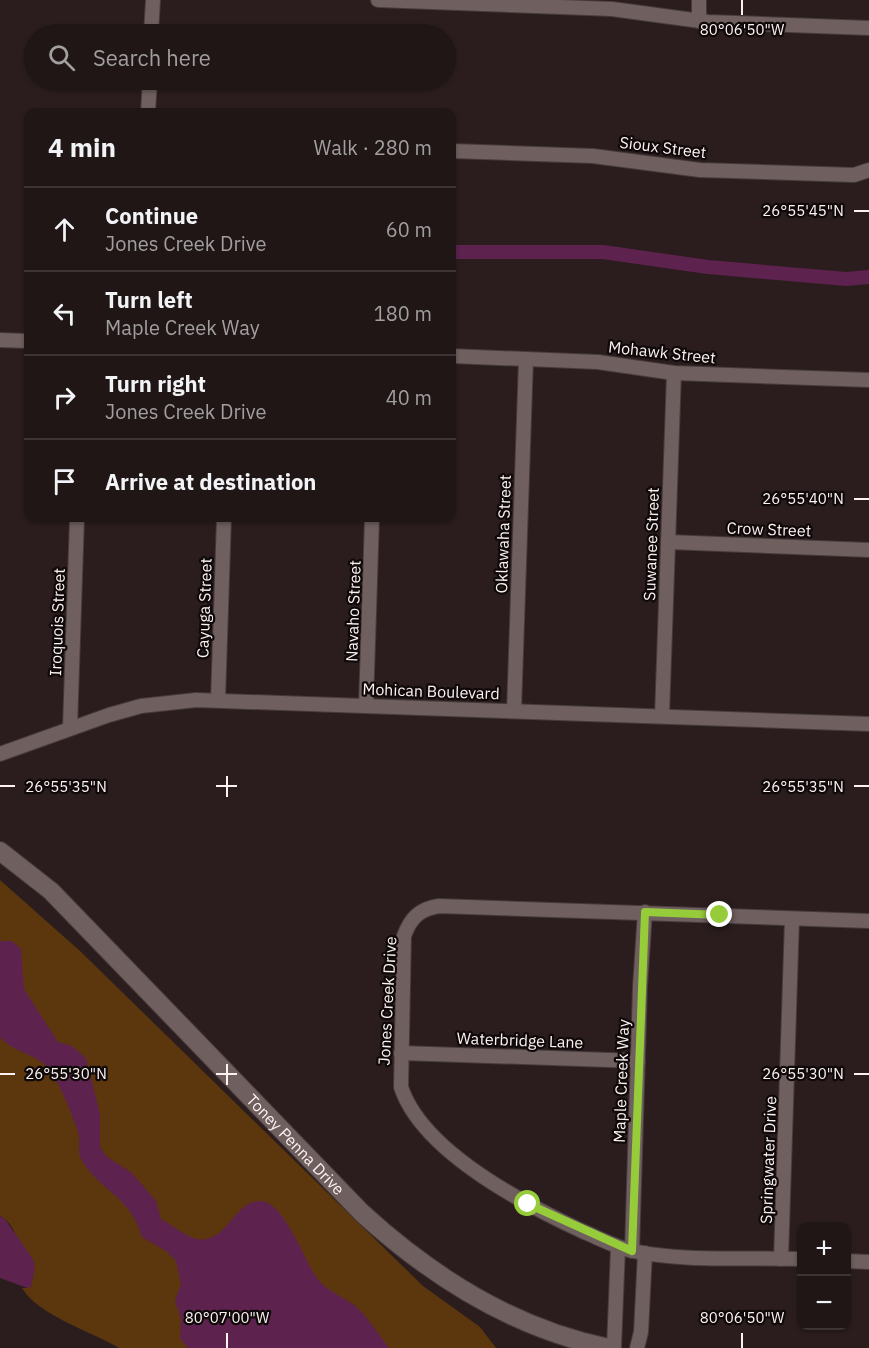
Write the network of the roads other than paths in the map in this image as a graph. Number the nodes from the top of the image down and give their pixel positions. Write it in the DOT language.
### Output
graph roads {
  1 [pos="153,0"];
  2 [pos="378,0"];
  3 [pos="699,0"];
  4 [pos="699,21"];
  5 [pos="152,24"];
  6 [pos="869,28"];
  7 [pos="149,90"];
  8 [pos="148,108"];
  9 [pos="456,151"];
  10 [pos="869,170"];
  11 [pos="0,340"];
  12 [pos="24,341"];
  13 [pos="456,356"];
  14 [pos="526,359"];
  15 [pos="674,374"];
  16 [pos="869,380"];
  17 [pos="76,522"];
  18 [pos="224,522"];
  19 [pos="372,522"];
  20 [pos="668,542"];
  21 [pos="869,550"];
  22 [pos="218,700"];
  23 [pos="366,705"];
  24 [pos="514,711"];
  25 [pos="662,716"];
  26 [pos="869,724"];
  27 [pos="70,728"];
  28 [pos="0,754"];
  29 [pos="0,851"];
  30 [pos="645,912"];
  31 [pos="792,919"];
  32 [pos="869,921"];
  33 [pos="401,1053"];
  34 [pos="638,1061"];
  35 [pos="618,1246"];
  36 [pos="639,1252"];
  37 [pos="781,1258"];
  38 [pos="797,1259"];
  39 [pos="851,1261"];
  40 [pos="869,1262"];
  41 [pos="609,1348"];
  42 [pos="614,1348"];
  43 [pos="637,1348"];
  1 -- 5 [label="street"];
  2 -- 4 [label="street"];
  3 -- 4 [label="street"];
  4 -- 6 [label="street"];
  7 -- 8 [label="street"];
  9 -- 10 [label="street, Sioux Street"];
  11 -- 12 [label="street"];
  13 -- 14 [label="street, Mohawk Street"];
  14 -- 15 [label="street, Mohawk Street"];
  14 -- 24 [label="street, Oklawaha Street"];
  15 -- 16 [label="street, Mohawk Street"];
  15 -- 20 [label="street, Suwanee Street"];
  17 -- 27 [label="street, Iroquois Street"];
  18 -- 22 [label="street, Cayuga Street"];
  19 -- 23 [label="street, Navaho Street"];
  20 -- 21 [label="street, Crow Street"];
  20 -- 25 [label="street, Suwanee Street"];
  22 -- 23 [label="street, Mohican Boulevard"];
  22 -- 27 [label="street, Mohican Boulevard"];
  23 -- 24 [label="street, Mohican Boulevard"];
  24 -- 25 [label="street, Mohican Boulevard"];
  25 -- 26 [label="street, Mohican Boulevard"];
  27 -- 28 [label="street, Mohican Boulevard"];
  29 -- 41 [label="street, Toney Penna Drive"];
  30 -- 31 [label="street, Jones Creek Drive"];
  30 -- 33 [label="street, Jones Creek Drive"];
  30 -- 34 [label="street, Maple Creek Way"];
  31 -- 32 [label="street, Jones Creek Drive"];
  31 -- 37 [label="street, Springwater Drive"];
  33 -- 34 [label="street, Waterbridge Lane"];
  33 -- 35 [label="street, Jones Creek Drive"];
  34 -- 36 [label="street, Maple Creek Way"];
  35 -- 36 [label="street, Jones Creek Drive"];
  35 -- 42 [label="street"];
  36 -- 37 [label="street, Jones Creek Drive"];
  36 -- 43 [label="street, Maple Creek Way"];
  37 -- 38 [label="street, Jones Creek Drive"];
  39 -- 40 [label="street"];
}
